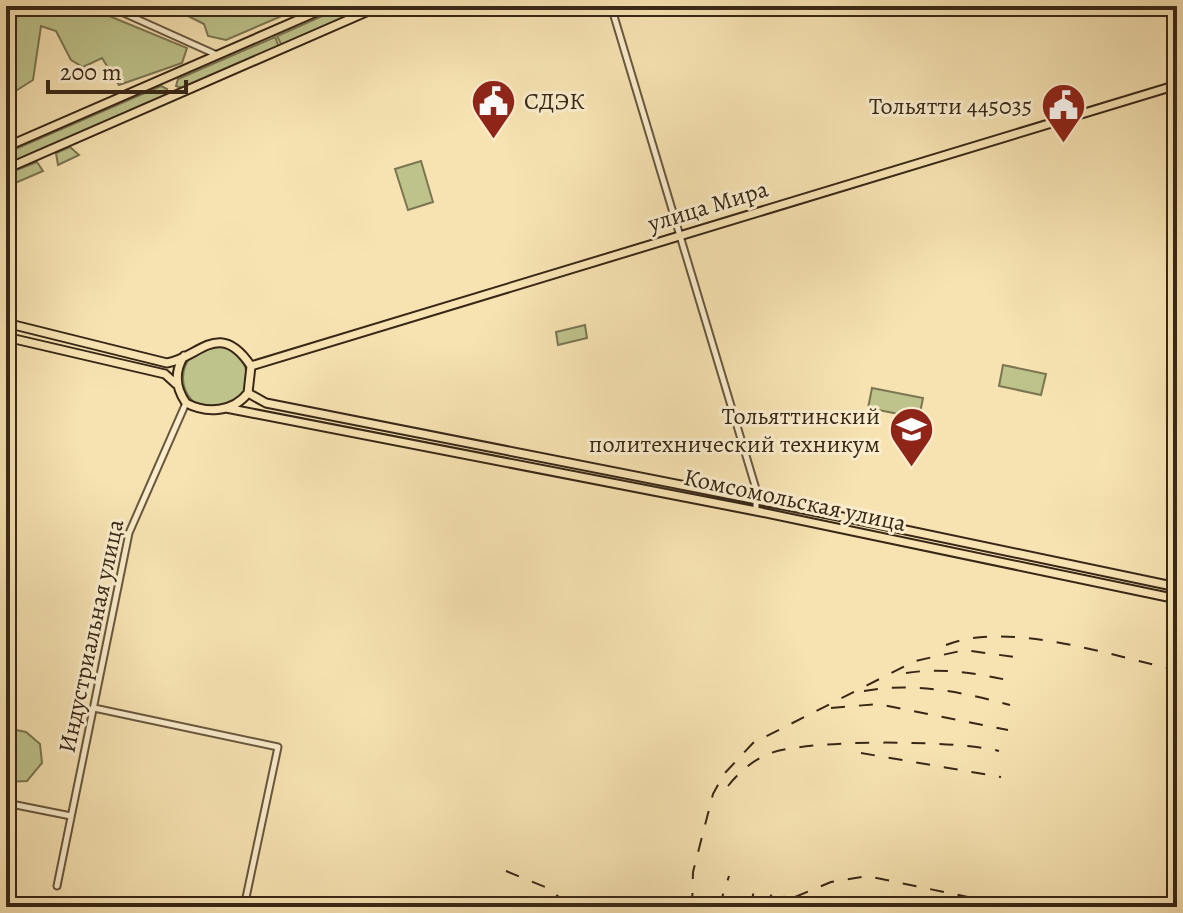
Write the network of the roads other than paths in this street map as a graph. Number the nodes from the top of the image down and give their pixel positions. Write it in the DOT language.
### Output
graph roads {
  1 [pos="108,6"];
  2 [pos="330,6"];
  3 [pos="380,6"];
  4 [pos="611,6"];
  5 [pos="217,55"];
  6 [pos="166,77"];
  7 [pos="1177,85"];
  8 [pos="174,96"];
  9 [pos="6,147"];
  10 [pos="6,169"];
  11 [pos="680,235"];
  12 [pos="6,323"];
  13 [pos="6,337"];
  14 [pos="184,356"];
  15 [pos="251,366"];
  16 [pos="177,385"];
  17 [pos="248,393"];
  18 [pos="186,403"];
  19 [pos="226,408"];
  20 [pos="437,437"];
  21 [pos="434,448"];
  22 [pos="634,477"];
  23 [pos="632,487"];
  24 [pos="758,501"];
  25 [pos="756,511"];
  26 [pos="1029,556"];
  27 [pos="1027,568"];
  28 [pos="1121,575"];
  29 [pos="1119,587"];
  30 [pos="1177,587"];
  31 [pos="1177,599"];
  32 [pos="94,708"];
  33 [pos="6,803"];
  34 [pos="71,816"];
  35 [pos="57,886"];
  36 [pos="244,907"];
  1 -- 5 [label="street"];
  2 -- 5 [label="main road"];
  3 -- 8 [label="main road"];
  4 -- 11 [label="street"];
  5 -- 6 [label="main road"];
  6 -- 8 [label="main road"];
  6 -- 9 [label="main road"];
  7 -- 11 [label="main road, улица Мира"];
  8 -- 10 [label="main road"];
  11 -- 15 [label="main road, улица Мира"];
  11 -- 24 [label="street"];
  12 -- 14 [label="main road"];
  13 -- 16 [label="main road"];
  14 -- 15 [label="main road"];
  14 -- 16 [label="main road"];
  15 -- 17 [label="main road"];
  16 -- 18 [label="main road"];
  17 -- 19 [label="main road"];
  17 -- 20 [label="main road, Комсомольская улица"];
  18 -- 19 [label="main road"];
  18 -- 32 [label="street, Индустриальная улица"];
  19 -- 21 [label="main road, Комсомольская улица"];
  20 -- 21 [label="main road"];
  20 -- 22 [label="main road, Комсомольская улица"];
  21 -- 23 [label="main road, Комсомольская улица"];
  22 -- 23 [label="main road"];
  22 -- 24 [label="main road, Комсомольская улица"];
  23 -- 25 [label="main road, Комсомольская улица"];
  24 -- 25 [label="street"];
  24 -- 26 [label="main road, Комсомольская улица"];
  25 -- 27 [label="main road, Комсомольская улица"];
  26 -- 27 [label="main road"];
  26 -- 28 [label="main road, Комсомольская улица"];
  27 -- 29 [label="main road, Комсомольская улица"];
  28 -- 29 [label="main road"];
  28 -- 30 [label="main road, Комсомольская улица"];
  29 -- 31 [label="main road, Комсомольская улица"];
  32 -- 34 [label="street, Индустриальная улица"];
  32 -- 36 [label="street"];
  33 -- 34 [label="street"];
  34 -- 35 [label="street, Индустриальная улица"];
}
